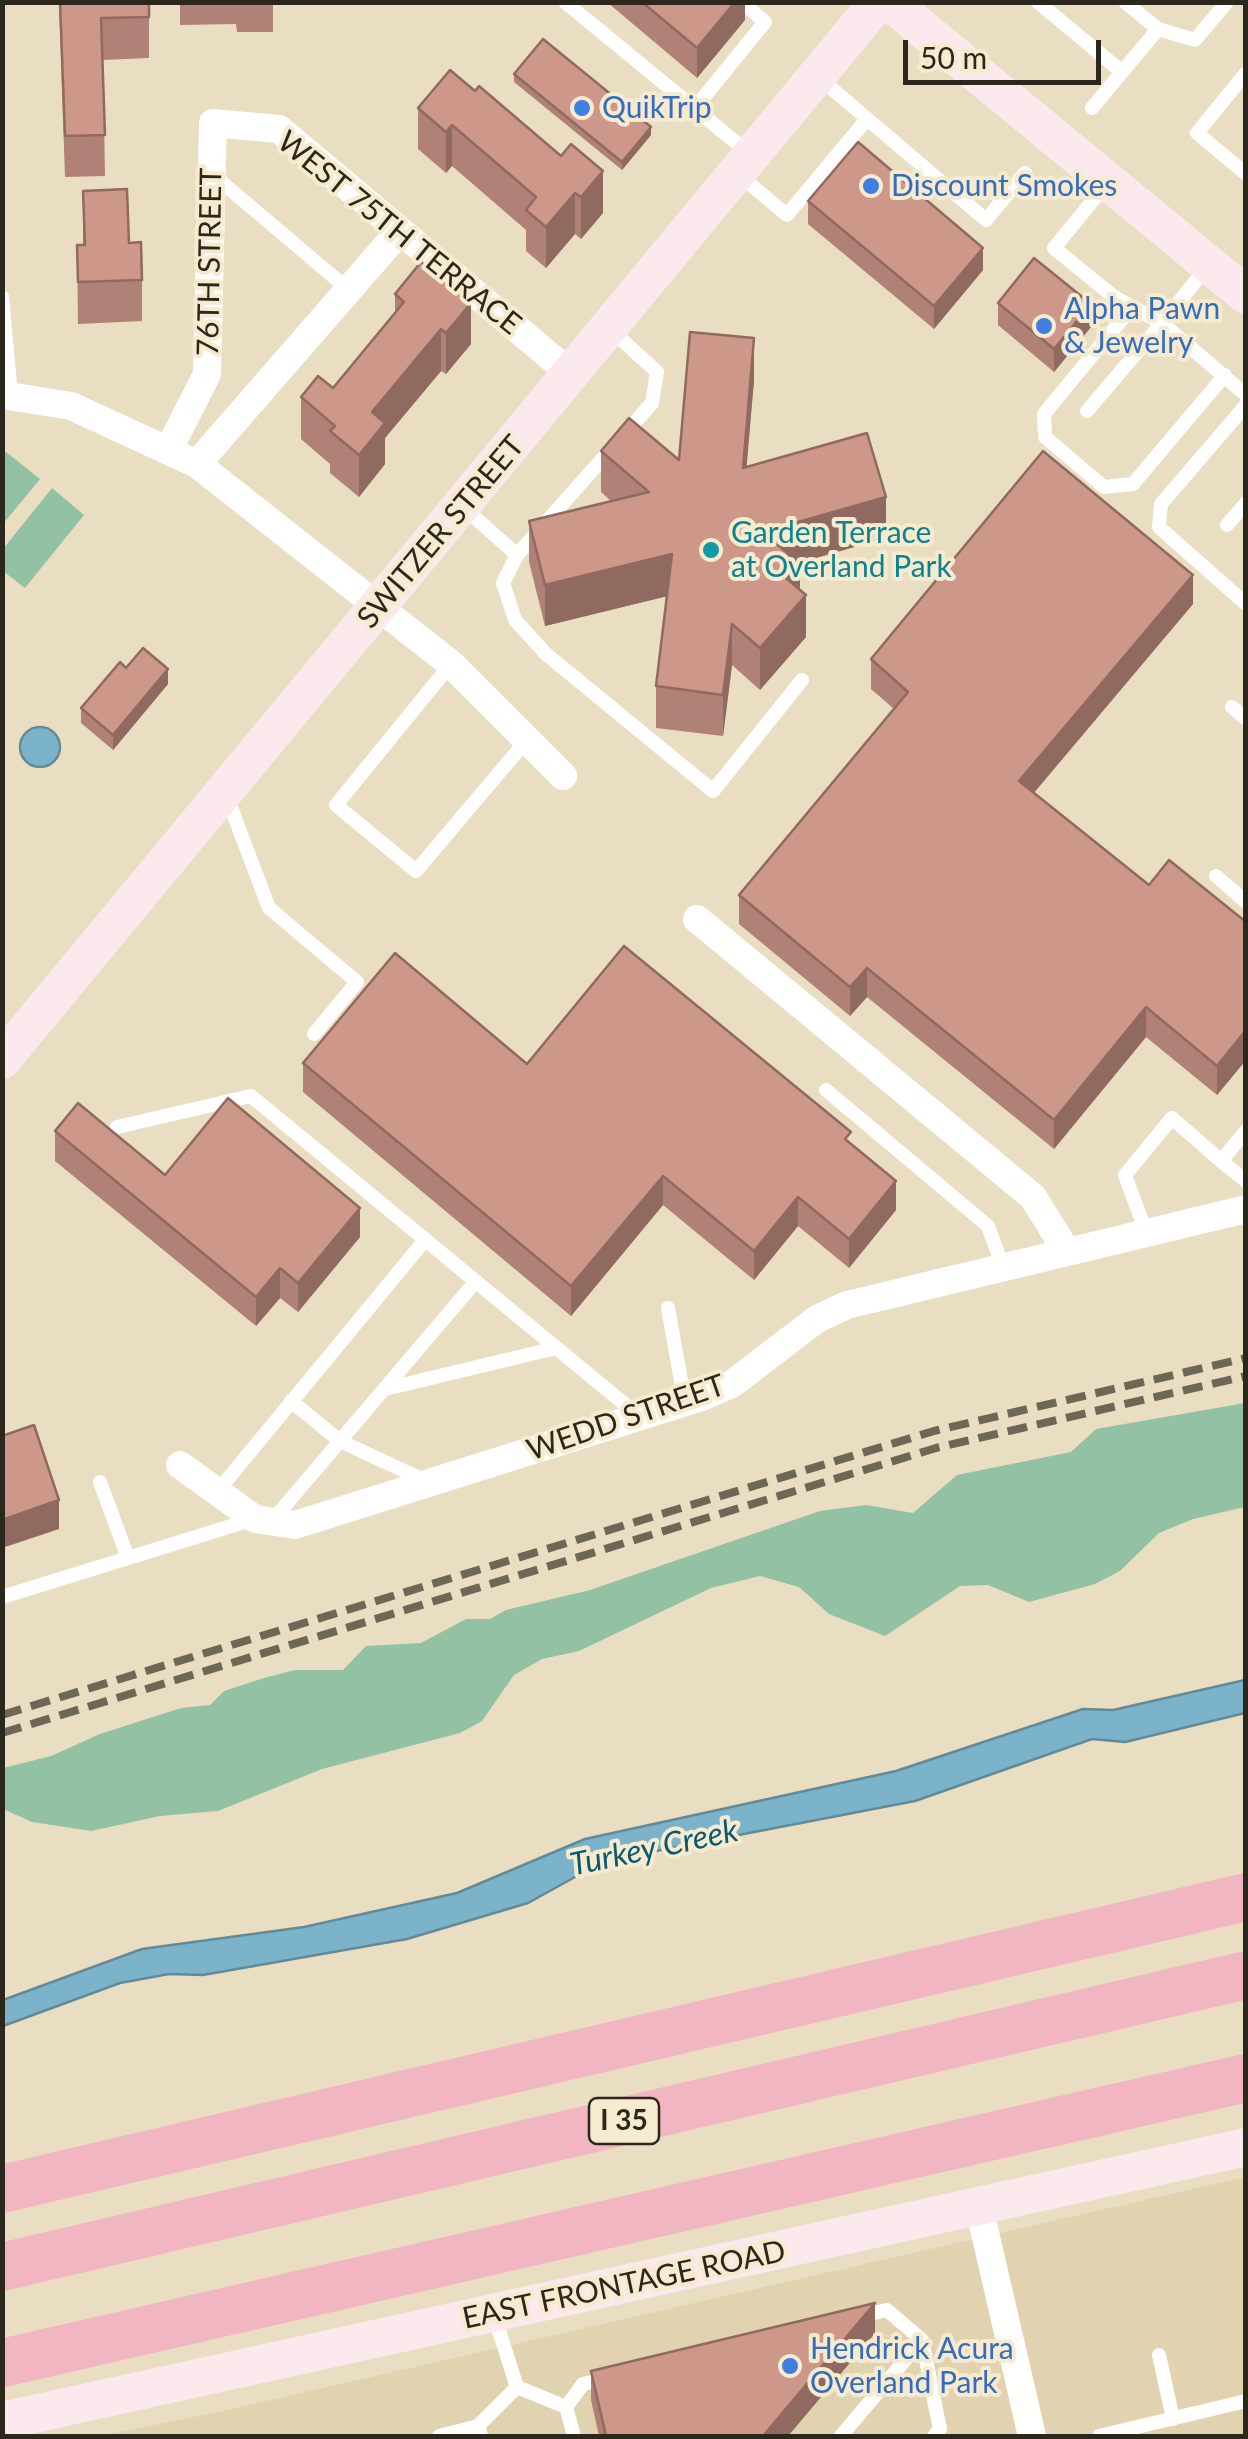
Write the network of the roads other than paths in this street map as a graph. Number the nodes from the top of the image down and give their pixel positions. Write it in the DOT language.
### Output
graph roads {
  1 [pos="565,2"];
  2 [pos="742,2"];
  3 [pos="878,2"];
  4 [pos="890,2"];
  5 [pos="1038,2"];
  6 [pos="1125,2"];
  7 [pos="1227,2"];
  8 [pos="1158,30"];
  9 [pos="1122,72"];
  10 [pos="1246,73"];
  11 [pos="816,76"];
  12 [pos="1092,108"];
  13 [pos="694,109"];
  14 [pos="867,119"];
  15 [pos="213,123"];
  16 [pos="744,164"];
  17 [pos="1024,173"];
  18 [pos="212,174"];
  19 [pos="1246,174"];
  20 [pos="1108,182"];
  21 [pos="398,233"];
  22 [pos="1209,265"];
  23 [pos="349,290"];
  24 [pos="1246,295"];
  25 [pos="2,297"];
  26 [pos="1132,307"];
  27 [pos="1162,323"];
  28 [pos="610,328"];
  29 [pos="572,374"];
  30 [pos="1225,375"];
  31 [pos="1246,394"];
  32 [pos="7,396"];
  33 [pos="1246,404"];
  34 [pos="1087,412"];
  35 [pos="168,451"];
  36 [pos="196,464"];
  37 [pos="1246,503"];
  38 [pos="462,506"];
  39 [pos="1227,525"];
  40 [pos="518,555"];
  41 [pos="1246,604"];
  42 [pos="378,608"];
  43 [pos="451,664"];
  44 [pos="802,680"];
  45 [pos="1232,708"];
  46 [pos="1246,719"];
  47 [pos="526,741"];
  48 [pos="564,776"];
  49 [pos="226,792"];
  50 [pos="1216,876"];
  51 [pos="1246,902"];
  52 [pos="696,919"];
  53 [pos="314,1034"];
  54 [pos="2,1060"];
  55 [pos="826,1090"];
  56 [pos="118,1127"];
  57 [pos="1246,1131"];
  58 [pos="1221,1160"];
  59 [pos="1246,1181"];
  60 [pos="1246,1208"];
  61 [pos="1146,1232"];
  62 [pos="425,1240"];
  63 [pos="1067,1252"];
  64 [pos="1003,1267"];
  65 [pos="476,1281"];
  66 [pos="668,1308"];
  67 [pos="556,1348"];
  68 [pos="384,1389"];
  69 [pos="291,1401"];
  70 [pos="686,1403"];
  71 [pos="640,1417"];
  72 [pos="340,1441"];
  73 [pos="180,1465"];
  74 [pos="100,1482"];
  75 [pos="428,1483"];
  76 [pos="217,1492"];
  77 [pos="263,1520"];
  78 [pos="128,1558"];
  79 [pos="2,1597"];
  80 [pos="1246,1897"];
  81 [pos="1246,1975"];
  82 [pos="1246,2078"];
  83 [pos="1246,2147"];
  84 [pos="2,2189"];
  85 [pos="979,2207"];
  86 [pos="2,2267"];
  87 [pos="494,2314"];
  88 [pos="849,2319"];
  89 [pos="922,2340"];
  90 [pos="1159,2354"];
  91 [pos="2,2363"];
  92 [pos="621,2375"];
  93 [pos="517,2387"];
  94 [pos="1246,2401"];
  95 [pos="566,2408"];
  96 [pos="1173,2418"];
  97 [pos="21,2424"];
  98 [pos="480,2431"];
  99 [pos="941,2434"];
  100 [pos="439,2436"];
  101 [pos="574,2436"];
  102 [pos="841,2436"];
  103 [pos="1032,2436"];
  104 [pos="1099,2436"];
  1 -- 13 [label="lane"];
  2 -- 13 [label="lane"];
  3 -- 11 [label="street, SWITZER STREET"];
  4 -- 20 [label="street"];
  5 -- 9 [label="lane"];
  6 -- 8 [label="lane"];
  7 -- 8 [label="lane"];
  8 -- 9 [label="lane"];
  9 -- 12 [label="lane"];
  10 -- 19 [label="lane"];
  11 -- 14 [label="lane"];
  11 -- 16 [label="street, SWITZER STREET"];
  13 -- 16 [label="lane"];
  14 -- 16 [label="lane"];
  14 -- 17 [label="lane"];
  15 -- 18 [label="street, 76TH STREET"];
  15 -- 21 [label="street, WEST 75TH TERRACE"];
  16 -- 28 [label="street, SWITZER STREET"];
  18 -- 23 [label="lane"];
  18 -- 35 [label="street, 76TH STREET"];
  20 -- 22 [label="street"];
  20 -- 26 [label="lane"];
  21 -- 23 [label="street"];
  21 -- 29 [label="street, WEST 75TH TERRACE"];
  22 -- 24 [label="street"];
  22 -- 27 [label="lane"];
  23 -- 36 [label="street"];
  25 -- 32 [label="lane"];
  26 -- 27 [label="lane"];
  26 -- 30 [label="lane"];
  27 -- 30 [label="lane"];
  27 -- 34 [label="lane"];
  28 -- 29 [label="street, SWITZER STREET"];
  28 -- 40 [label="lane"];
  29 -- 38 [label="street, SWITZER STREET"];
  30 -- 31 [label="lane"];
  32 -- 35 [label="street"];
  33 -- 41 [label="lane"];
  35 -- 36 [label="street"];
  36 -- 42 [label="street"];
  37 -- 39 [label="lane"];
  38 -- 40 [label="lane"];
  38 -- 42 [label="street, SWITZER STREET"];
  40 -- 44 [label="lane"];
  42 -- 43 [label="street"];
  42 -- 49 [label="street, SWITZER STREET"];
  43 -- 47 [label="street"];
  43 -- 47 [label="lane"];
  45 -- 46 [label="lane"];
  47 -- 48 [label="street"];
  49 -- 53 [label="lane"];
  49 -- 54 [label="street, SWITZER STREET"];
  50 -- 51 [label="lane"];
  52 -- 63 [label="street"];
  55 -- 64 [label="lane"];
  56 -- 62 [label="lane"];
  57 -- 58 [label="lane"];
  58 -- 59 [label="lane"];
  58 -- 61 [label="lane"];
  60 -- 61 [label="street, WEDD STREET"];
  61 -- 63 [label="street, WEDD STREET"];
  62 -- 65 [label="lane"];
  62 -- 69 [label="lane"];
  63 -- 64 [label="street, WEDD STREET"];
  64 -- 70 [label="street, WEDD STREET"];
  65 -- 67 [label="lane"];
  65 -- 68 [label="lane"];
  66 -- 70 [label="lane"];
  67 -- 68 [label="lane"];
  67 -- 71 [label="lane"];
  68 -- 72 [label="lane"];
  69 -- 72 [label="lane"];
  69 -- 76 [label="lane"];
  70 -- 71 [label="street, WEDD STREET"];
  71 -- 75 [label="street, WEDD STREET"];
  72 -- 75 [label="lane"];
  72 -- 77 [label="lane"];
  73 -- 76 [label="street"];
  74 -- 78 [label="lane"];
  75 -- 77 [label="street, WEDD STREET"];
  76 -- 77 [label="street"];
  77 -- 78 [label="lane"];
  78 -- 79 [label="lane"];
  80 -- 84 [label="highway"];
  81 -- 86 [label="highway, I 35"];
  82 -- 91 [label="highway"];
  83 -- 85 [label="street, EAST FRONTAGE ROAD"];
  85 -- 87 [label="street, EAST FRONTAGE ROAD"];
  85 -- 103 [label="street"];
  87 -- 93 [label="lane"];
  87 -- 97 [label="street, EAST FRONTAGE ROAD"];
  88 -- 89 [label="lane"];
  89 -- 99 [label="lane"];
  89 -- 102 [label="lane"];
  90 -- 96 [label="lane"];
  92 -- 95 [label="lane"];
  93 -- 95 [label="lane"];
  93 -- 98 [label="lane"];
  94 -- 96 [label="lane"];
  95 -- 101 [label="lane"];
  96 -- 104 [label="lane"];
  98 -- 100 [label="lane"];
}
